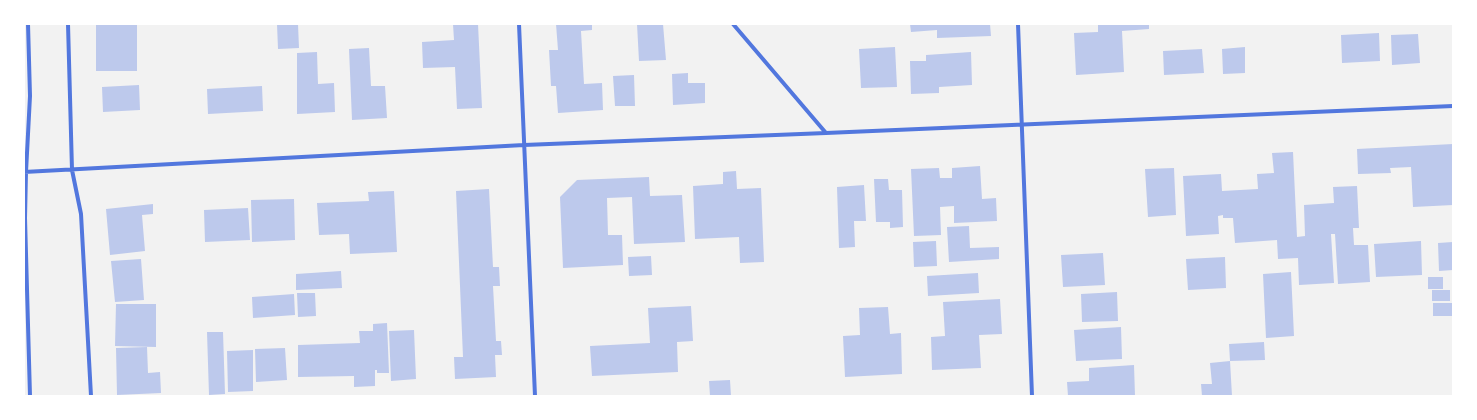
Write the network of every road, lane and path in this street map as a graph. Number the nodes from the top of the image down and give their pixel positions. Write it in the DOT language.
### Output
graph roads {
  1 [pos="28,24"];
  2 [pos="68,24"];
  3 [pos="519,24"];
  4 [pos="733,24"];
  5 [pos="1018,24"];
  6 [pos="1453,106"];
  7 [pos="1022,125"];
  8 [pos="826,133"];
  9 [pos="524,144"];
  10 [pos="72,170"];
  11 [pos="25,172"];
  12 [pos="30,396"];
  13 [pos="91,396"];
  14 [pos="535,396"];
  15 [pos="1032,396"];
  1 -- 11 [label="street"];
  2 -- 10 [label="street"];
  3 -- 9 [label="street"];
  4 -- 8 [label="street"];
  5 -- 7 [label="street"];
  6 -- 7 [label="street"];
  7 -- 8 [label="street"];
  7 -- 15 [label="street"];
  8 -- 9 [label="street"];
  9 -- 10 [label="street"];
  9 -- 14 [label="street"];
  10 -- 11 [label="street"];
  10 -- 13 [label="street"];
  11 -- 12 [label="street"];
}
